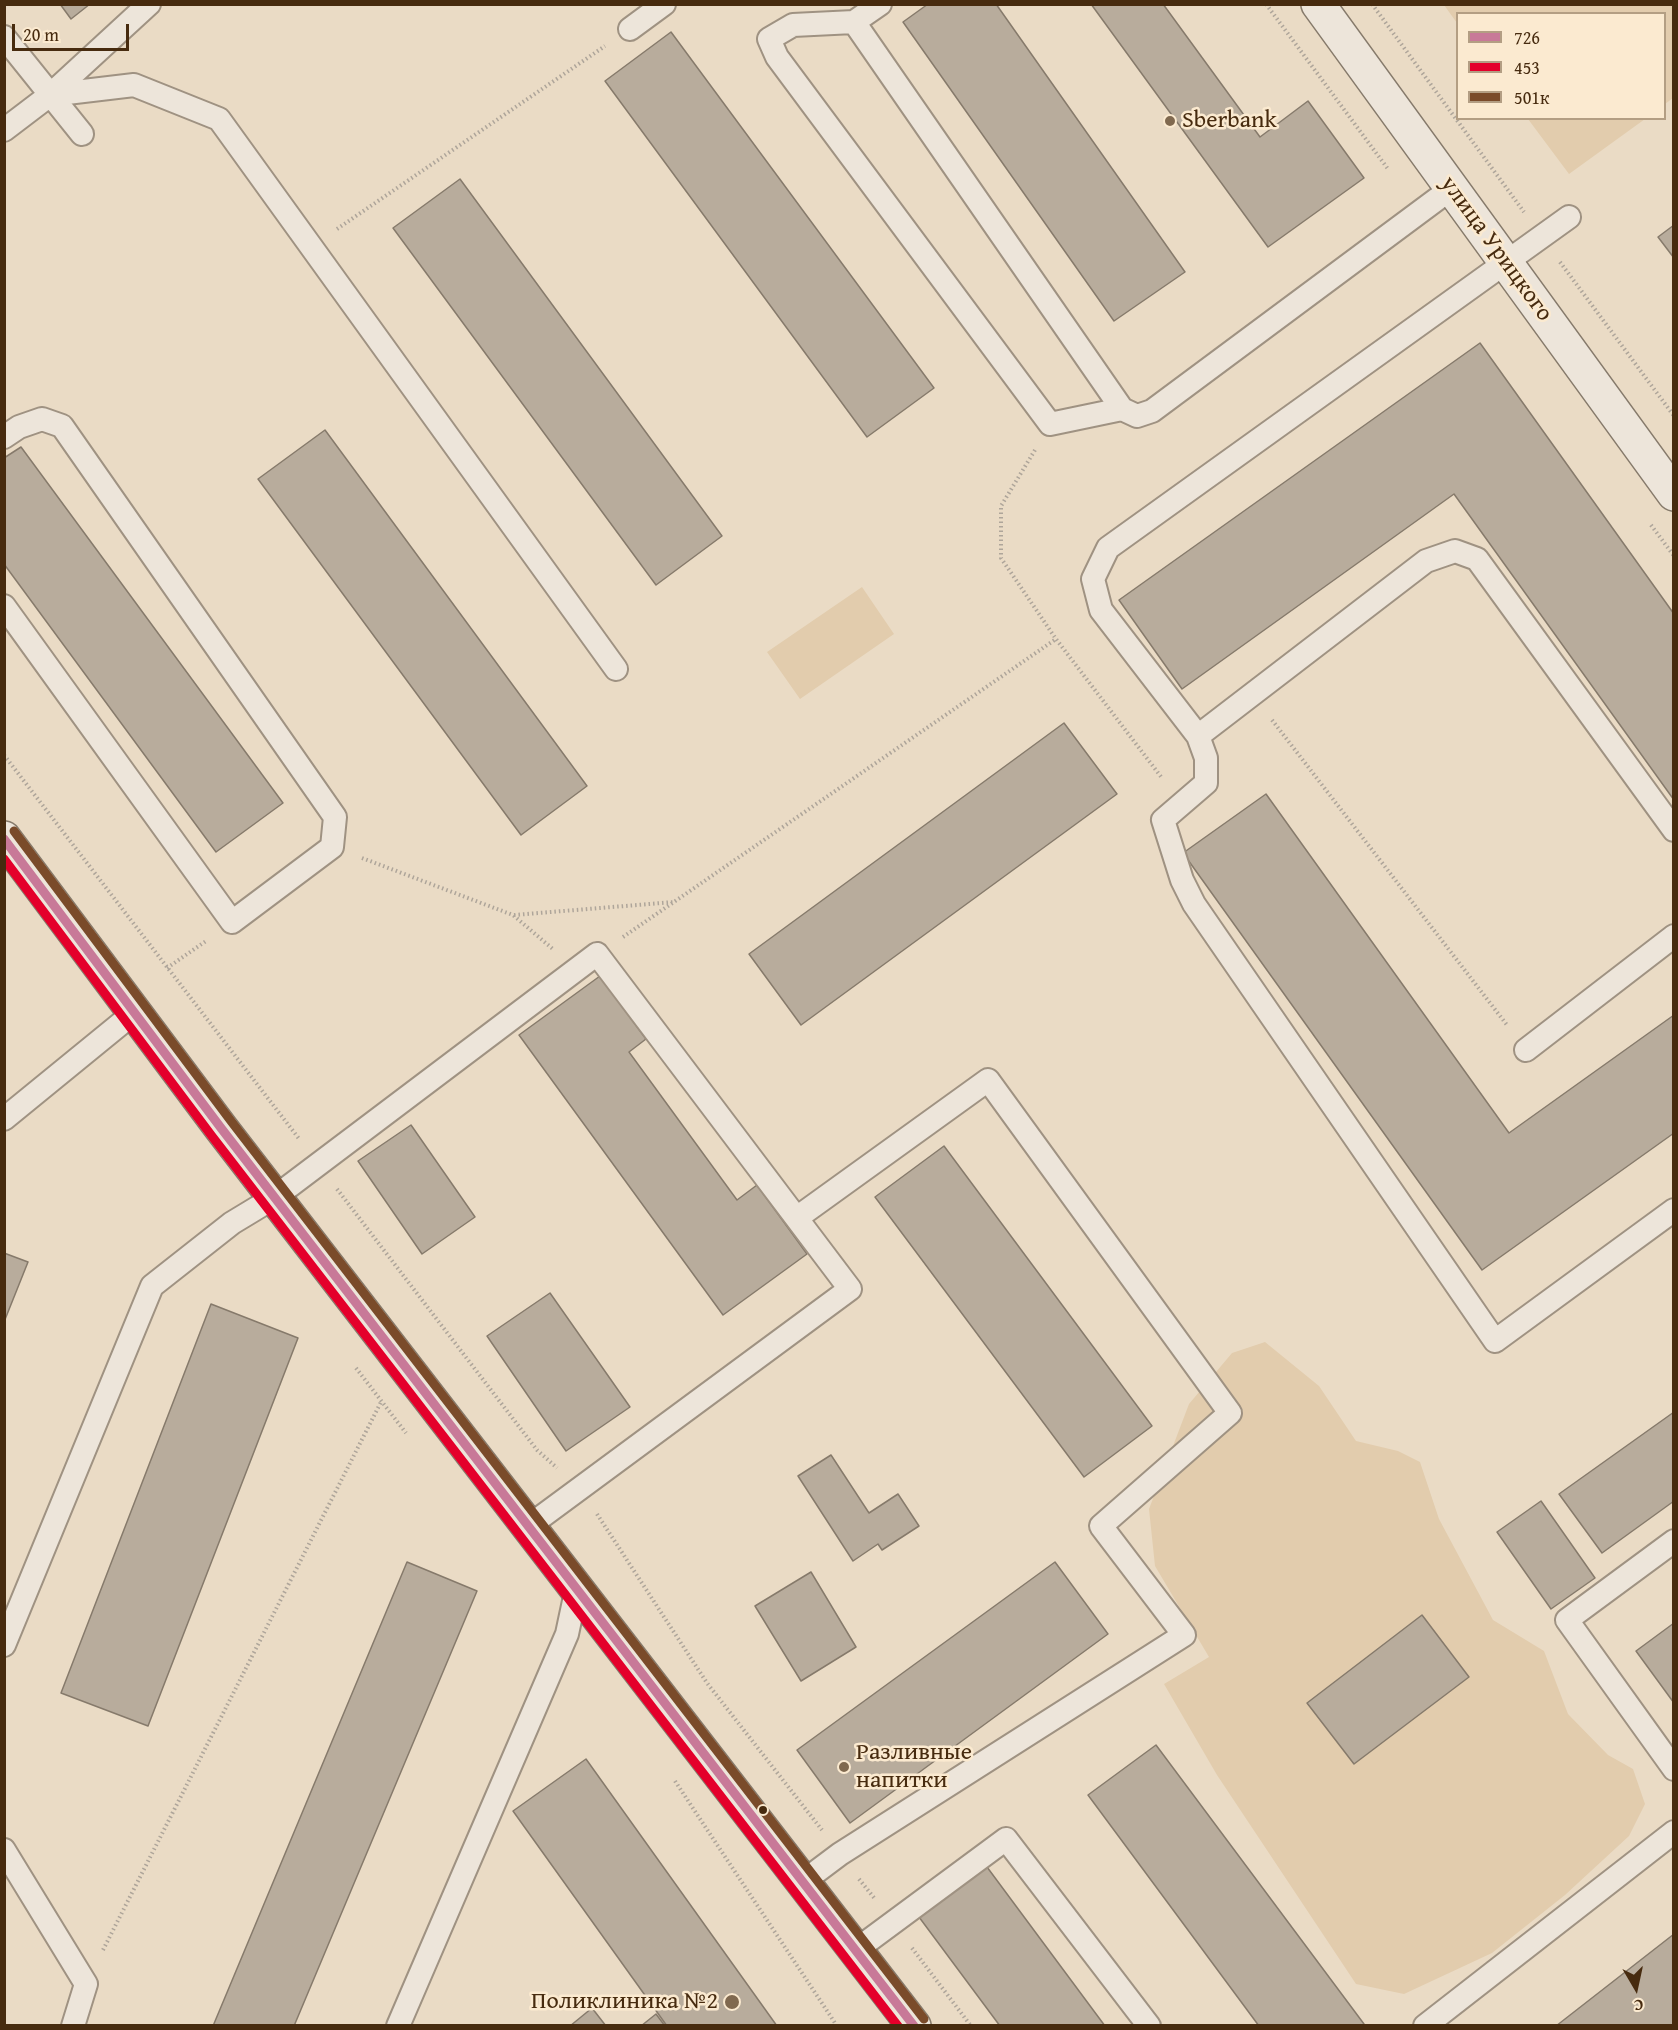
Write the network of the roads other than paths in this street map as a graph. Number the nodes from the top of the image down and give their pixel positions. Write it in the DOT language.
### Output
graph roads {
  1 [pos="149,4"];
  2 [pos="664,4"];
  3 [pos="835,4"];
  4 [pos="880,4"];
  5 [pos="1318,4"];
  6 [pos="854,22"];
  7 [pos="630,29"];
  8 [pos="4,37"];
  9 [pos="50,95"];
  10 [pos="4,130"];
  11 [pos="82,134"];
  12 [pos="1452,188"];
  13 [pos="1569,217"];
  14 [pos="1504,261"];
  15 [pos="1122,409"];
  16 [pos="4,437"];
  17 [pos="1674,494"];
  18 [pos="4,606"];
  19 [pos="616,669"];
  20 [pos="1198,736"];
  21 [pos="1674,830"];
  22 [pos="4,838"];
  23 [pos="1674,936"];
  24 [pos="135,1012"];
  25 [pos="1526,1050"];
  26 [pos="4,1119"];
  27 [pos="275,1197"];
  28 [pos="1674,1210"];
  29 [pos="798,1217"];
  30 [pos="529,1526"];
  31 [pos="1674,1541"];
  32 [pos="577,1587"];
  33 [pos="4,1645"];
  34 [pos="1674,1769"];
  35 [pos="1674,1832"];
  36 [pos="4,1850"];
  37 [pos="804,1881"];
  38 [pos="856,1950"];
  39 [pos="73,2025"];
  40 [pos="398,2025"];
  41 [pos="914,2025"];
  42 [pos="1149,2025"];
  43 [pos="1425,2025"];
  1 -- 9 [label="lane"];
  2 -- 7 [label="lane"];
  3 -- 6 [label="lane"];
  4 -- 6 [label="lane"];
  5 -- 12 [label="street, улица Урицкого"];
  6 -- 15 [label="lane"];
  6 -- 15 [label="lane"];
  8 -- 9 [label="lane"];
  9 -- 10 [label="lane"];
  9 -- 11 [label="lane"];
  9 -- 19 [label="lane"];
  12 -- 14 [label="street, улица Урицкого"];
  12 -- 15 [label="lane"];
  13 -- 14 [label="lane"];
  14 -- 17 [label="street, улица Урицкого"];
  14 -- 20 [label="lane"];
  16 -- 18 [label="lane"];
  20 -- 21 [label="lane"];
  20 -- 28 [label="lane"];
  22 -- 24 [label="street"];
  23 -- 25 [label="lane"];
  24 -- 26 [label="lane"];
  24 -- 27 [label="street"];
  27 -- 29 [label="lane"];
  27 -- 30 [label="street"];
  27 -- 33 [label="lane"];
  29 -- 30 [label="lane"];
  29 -- 37 [label="lane"];
  30 -- 32 [label="street"];
  31 -- 34 [label="lane"];
  32 -- 37 [label="street"];
  32 -- 40 [label="lane"];
  35 -- 43 [label="lane"];
  36 -- 39 [label="lane"];
  37 -- 38 [label="street"];
  38 -- 41 [label="street"];
  38 -- 42 [label="lane"];
}
